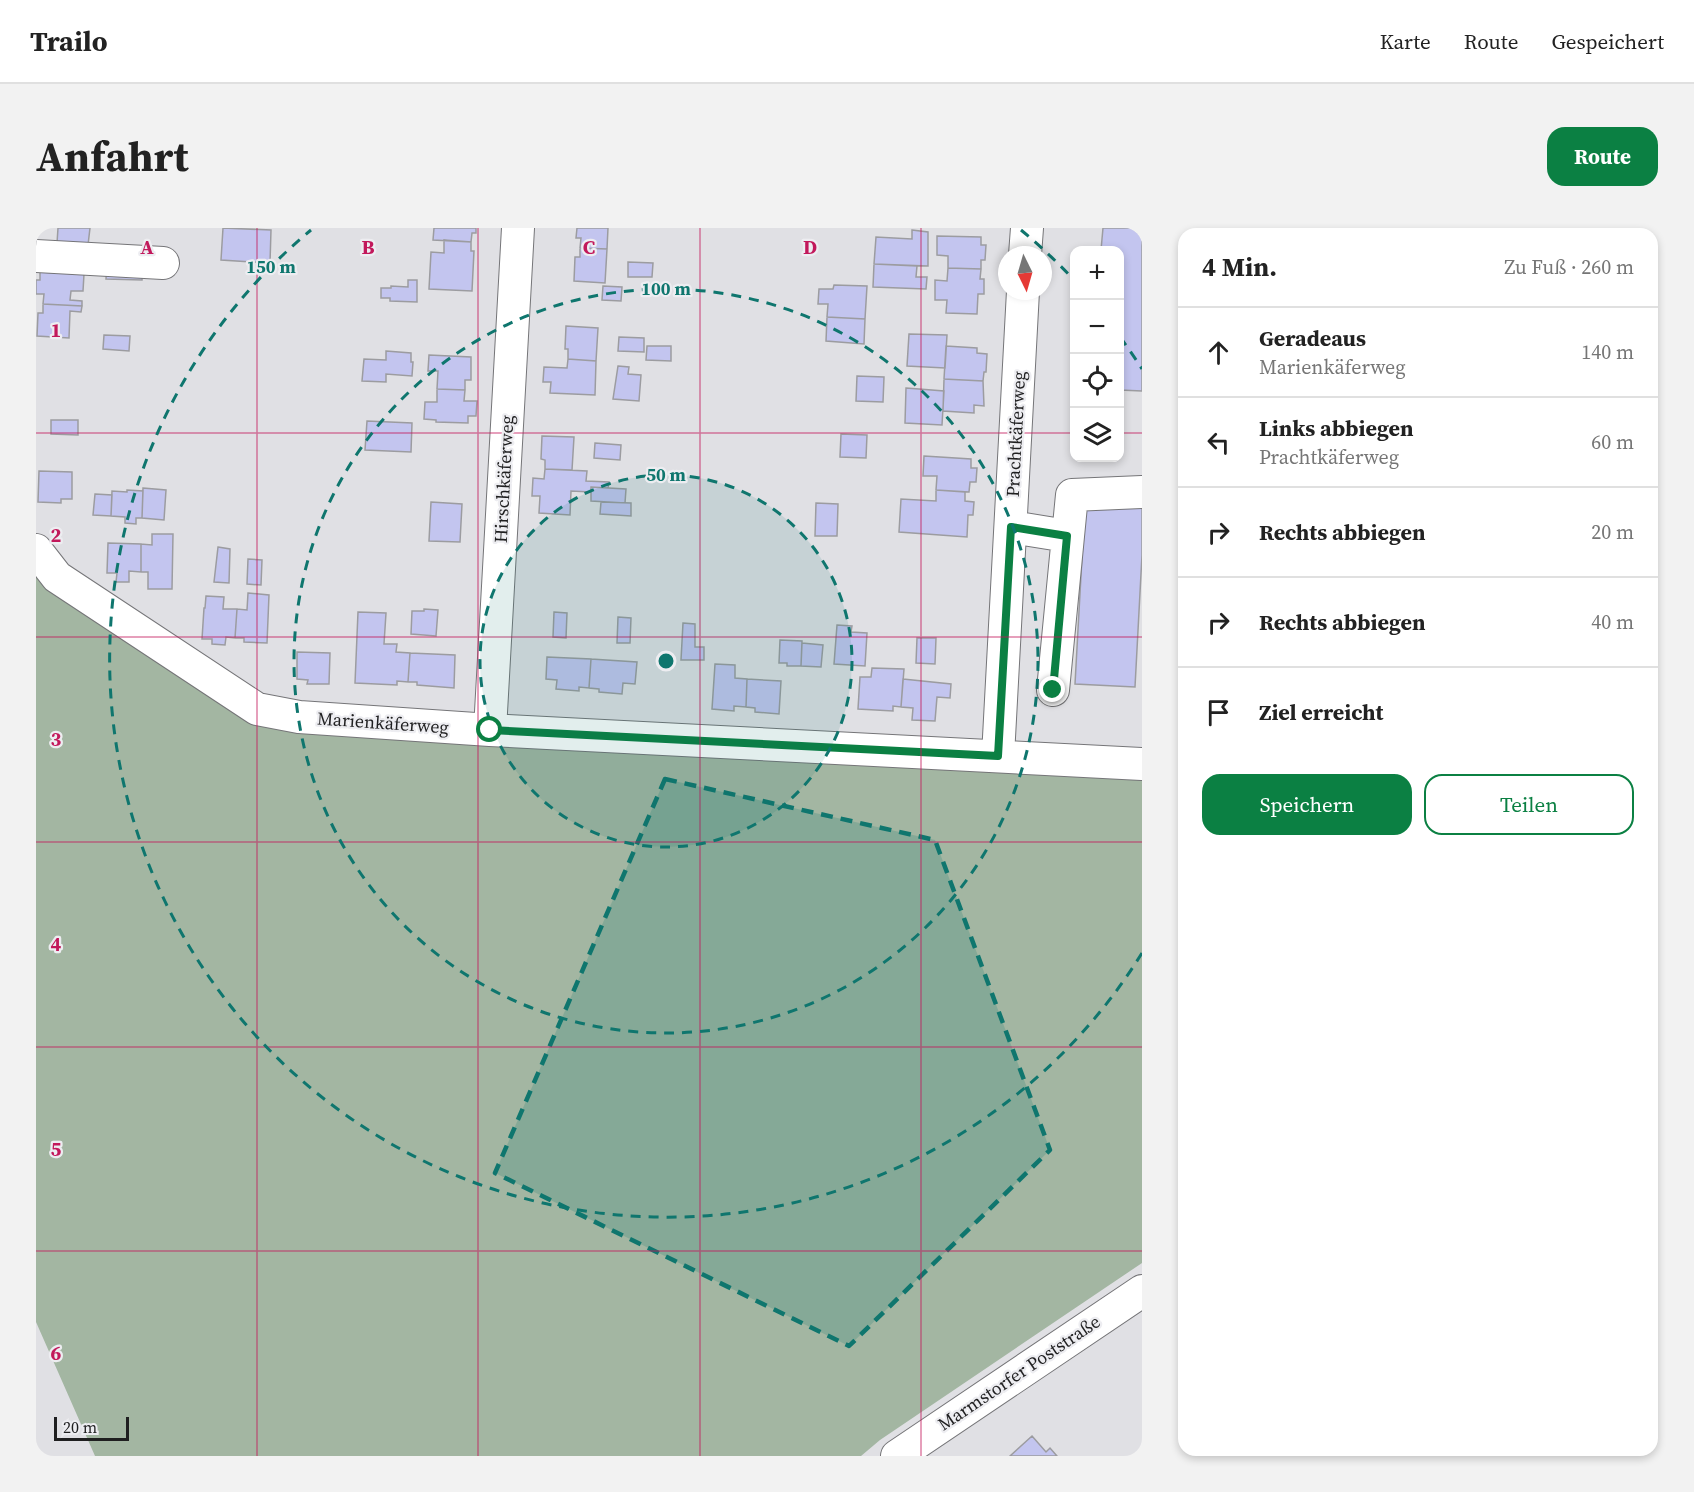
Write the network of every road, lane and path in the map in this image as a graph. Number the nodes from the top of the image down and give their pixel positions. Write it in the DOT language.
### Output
graph roads {
  1 [pos="518,228"];
  2 [pos="1027,228"];
  3 [pos="1026,246"];
  4 [pos="36,256"];
  5 [pos="163,263"];
  6 [pos="1023,300"];
  7 [pos="1142,492"];
  8 [pos="1011,527"];
  9 [pos="1067,536"];
  10 [pos="36,550"];
  11 [pos="1053,690"];
  12 [pos="490,730"];
  13 [pos="998,756"];
  14 [pos="1142,764"];
  15 [pos="1142,1291"];
  16 [pos="902,1455"];
  1 -- 12 [label="street, Hirschkäferweg"];
  2 -- 3 [label="street"];
  4 -- 5 [label="street"];
  6 -- 8 [label="street, Prachtkäferweg"];
  7 -- 9 [label="street"];
  8 -- 9 [label="street"];
  8 -- 13 [label="street, Prachtkäferweg"];
  9 -- 11 [label="street"];
  10 -- 12 [label="street, Marienkäferweg"];
  12 -- 13 [label="street, Marienkäferweg"];
  13 -- 14 [label="street, Marienkäferweg"];
  15 -- 16 [label="street, Marmstorfer Poststraße"];
}
